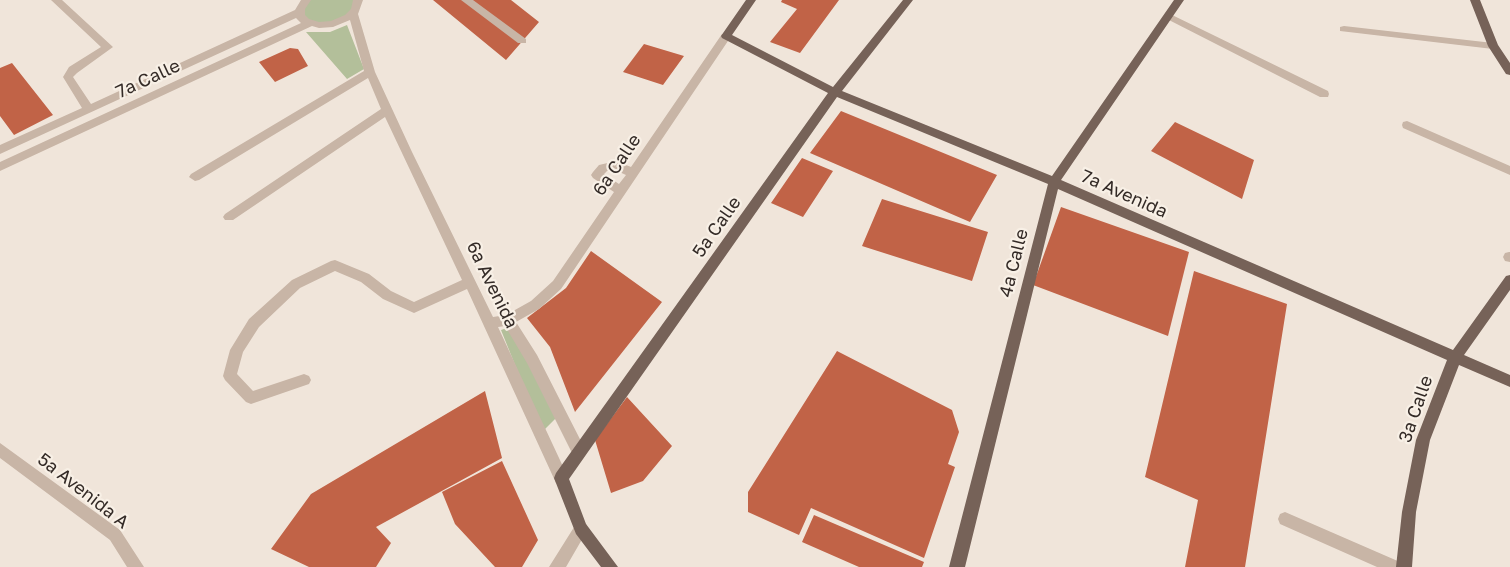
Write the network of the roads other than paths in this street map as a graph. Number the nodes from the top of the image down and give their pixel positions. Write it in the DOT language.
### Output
graph roads {
  1 [pos="56,0"];
  2 [pos="358,0"];
  3 [pos="466,0"];
  4 [pos="751,0"];
  5 [pos="908,0"];
  6 [pos="1179,0"];
  7 [pos="1475,0"];
  8 [pos="301,4"];
  9 [pos="353,13"];
  10 [pos="1168,16"];
  11 [pos="310,23"];
  12 [pos="1344,29"];
  13 [pos="726,36"];
  14 [pos="522,41"];
  15 [pos="1493,46"];
  16 [pos="1510,71"];
  17 [pos="370,72"];
  18 [pos="835,92"];
  19 [pos="1324,94"];
  20 [pos="89,109"];
  21 [pos="387,110"];
  22 [pos="1407,125"];
  23 [pos="2,145"];
  24 [pos="0,167"];
  25 [pos="1510,171"];
  26 [pos="633,173"];
  27 [pos="195,177"];
  28 [pos="1054,182"];
  29 [pos="622,190"];
  30 [pos="229,217"];
  31 [pos="1510,280"];
  32 [pos="470,282"];
  33 [pos="508,320"];
  34 [pos="490,323"];
  35 [pos="1455,357"];
  36 [pos="304,380"];
  37 [pos="1510,381"];
  38 [pos="0,450"];
  39 [pos="580,452"];
  40 [pos="561,478"];
  41 [pos="1285,519"];
  42 [pos="581,529"];
  43 [pos="136,567"];
  44 [pos="557,567"];
  45 [pos="610,567"];
  46 [pos="957,567"];
  47 [pos="1396,567"];
  48 [pos="1404,567"];
  1 -- 20 [label="street"];
  2 -- 9 [label="street"];
  3 -- 14 [label="street"];
  4 -- 13 [label="main road, 6a Calle"];
  5 -- 18 [label="main road, 5a Calle"];
  6 -- 10 [label="main road, 4a Calle"];
  7 -- 15 [label="main road"];
  8 -- 11 [label="street"];
  8 -- 20 [label="street, 7a Calle"];
  9 -- 11 [label="street"];
  9 -- 17 [label="street, 6a Avenida"];
  10 -- 19 [label="street"];
  10 -- 28 [label="main road, 4a Calle"];
  11 -- 24 [label="street, 7a Calle"];
  12 -- 15 [label="street"];
  13 -- 18 [label="main road, 7a Avenida"];
  13 -- 26 [label="street, 6a Calle"];
  15 -- 16 [label="main road"];
  17 -- 21 [label="street, 6a Avenida"];
  17 -- 27 [label="street"];
  18 -- 28 [label="main road, 7a Avenida"];
  18 -- 39 [label="main road, 5a Calle"];
  20 -- 23 [label="street, 7a Calle"];
  21 -- 30 [label="street"];
  21 -- 32 [label="street, 6a Avenida"];
  22 -- 25 [label="street"];
  26 -- 29 [label="street, 6a Calle"];
  26 -- 29 [label="street"];
  28 -- 35 [label="main road, 7a Avenida"];
  28 -- 46 [label="main road, 4a Calle"];
  29 -- 33 [label="street, 6a Calle"];
  31 -- 35 [label="main road, 3a Calle"];
  32 -- 34 [label="street, 6a Avenida"];
  32 -- 36 [label="street"];
  33 -- 34 [label="street, 6a Calle"];
  33 -- 39 [label="street"];
  34 -- 40 [label="street, 6a Avenida"];
  35 -- 37 [label="main road, 7a Avenida"];
  35 -- 48 [label="main road, 3a Calle"];
  38 -- 43 [label="street, 5a Avenida A"];
  39 -- 40 [label="main road, 5a Calle"];
  40 -- 42 [label="main road, 6a Avenida"];
  41 -- 47 [label="street"];
  42 -- 44 [label="street"];
  42 -- 45 [label="main road, 6a Avenida"];
}
